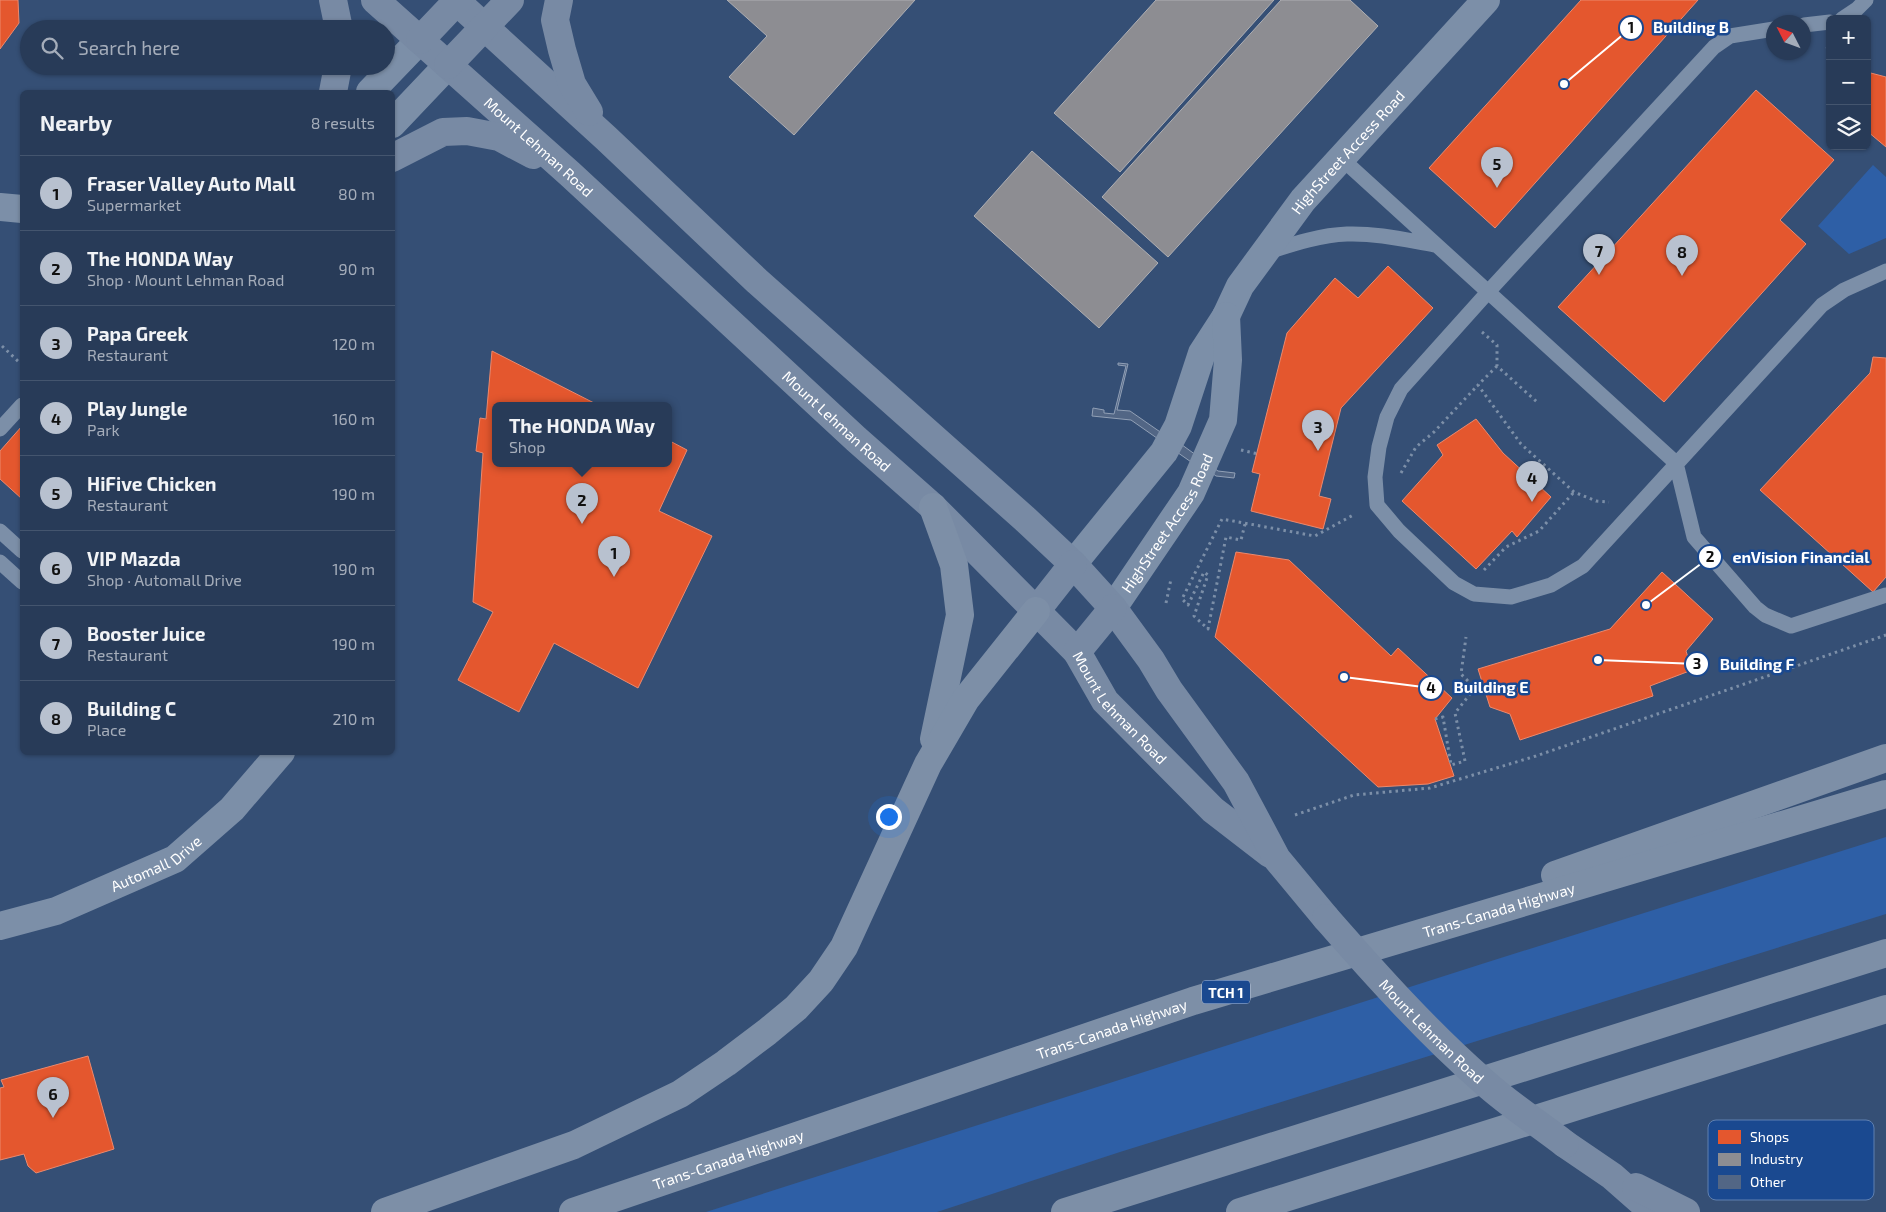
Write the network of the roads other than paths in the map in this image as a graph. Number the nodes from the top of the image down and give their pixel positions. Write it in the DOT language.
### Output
graph roads {
  1 [pos="333,0"];
  2 [pos="375,0"];
  3 [pos="456,0"];
  4 [pos="510,0"];
  5 [pos="560,0"];
  6 [pos="1486,0"];
  7 [pos="1866,0"];
  8 [pos="1848,15"];
  9 [pos="338,20"];
  10 [pos="1826,22"];
  11 [pos="1811,24"];
  12 [pos="484,26"];
  13 [pos="1766,30"];
  14 [pos="420,40"];
  15 [pos="448,65"];
  16 [pos="395,66"];
  17 [pos="336,75"];
  18 [pos="386,75"];
  19 [pos="333,90"];
  20 [pos="372,90"];
  21 [pos="395,121"];
  22 [pos="606,138"];
  23 [pos="395,156"];
  24 [pos="1341,158"];
  25 [pos="570,174"];
  26 [pos="0,207"];
  27 [pos="20,209"];
  28 [pos="1435,245"];
  29 [pos="1264,253"];
  30 [pos="1886,271"];
  31 [pos="1488,292"];
  32 [pos="1226,316"];
  33 [pos="20,407"];
  34 [pos="0,430"];
  35 [pos="1676,463"];
  36 [pos="933,507"];
  37 [pos="0,531"];
  38 [pos="20,549"];
  39 [pos="0,562"];
  40 [pos="1073,564"];
  41 [pos="20,580"];
  42 [pos="1886,595"];
  43 [pos="1113,608"];
  44 [pos="1036,611"];
  45 [pos="1077,652"];
  46 [pos="278,755"];
  47 [pos="1886,758"];
  48 [pos="928,764"];
  49 [pos="1886,794"];
  50 [pos="1277,859"];
  51 [pos="0,926"];
  52 [pos="1886,953"];
  53 [pos="1193,1001"];
  54 [pos="1886,1009"];
  55 [pos="1886,1022"];
  56 [pos="1784,1040"];
  57 [pos="1612,1176"];
  58 [pos="385,1212"];
  59 [pos="573,1212"];
  60 [pos="1065,1212"];
  61 [pos="1240,1212"];
  62 [pos="1653,1212"];
  63 [pos="1686,1212"];
  1 -- 9 [label="main road"];
  2 -- 14 [label="main road, Mount Lehman Road"];
  3 -- 12 [label="main road, Mount Lehman Road"];
  3 -- 14 [label="main road"];
  4 -- 12 [label="main road"];
  5 -- 22 [label="main road"];
  6 -- 24 [label="street, HighStreet Access Road"];
  7 -- 8 [label="lane"];
  10 -- 11 [label="lane"];
  12 -- 15 [label="main road"];
  12 -- 22 [label="main road, Mount Lehman Road"];
  13 -- 31 [label="lane"];
  14 -- 15 [label="main road, Mount Lehman Road"];
  14 -- 16 [label="street"];
  15 -- 21 [label="street"];
  15 -- 25 [label="main road, Mount Lehman Road"];
  17 -- 19 [label="main road"];
  18 -- 20 [label="street"];
  22 -- 40 [label="main road, Mount Lehman Road"];
  23 -- 25 [label="main road"];
  24 -- 28 [label="lane"];
  24 -- 29 [label="street, HighStreet Access Road"];
  25 -- 36 [label="main road, Mount Lehman Road"];
  26 -- 27 [label="street"];
  28 -- 29 [label="lane"];
  28 -- 31 [label="lane"];
  29 -- 32 [label="street, HighStreet Access Road"];
  30 -- 35 [label="lane"];
  31 -- 35 [label="lane"];
  31 -- 35 [label="lane"];
  32 -- 40 [label="street, HighStreet Access Road"];
  32 -- 43 [label="street, HighStreet Access Road"];
  33 -- 34 [label="lane"];
  35 -- 42 [label="lane"];
  36 -- 44 [label="main road, Mount Lehman Road"];
  36 -- 48 [label="highway"];
  37 -- 38 [label="lane"];
  39 -- 41 [label="lane"];
  40 -- 43 [label="main road, Mount Lehman Road"];
  40 -- 44 [label="main road"];
  43 -- 45 [label="main road"];
  43 -- 50 [label="main road, Mount Lehman Road"];
  44 -- 45 [label="main road, Mount Lehman Road"];
  44 -- 48 [label="highway"];
  45 -- 50 [label="main road, Mount Lehman Road"];
  46 -- 51 [label="street, Automall Drive"];
  47 -- 53 [label="highway"];
  48 -- 58 [label="highway"];
  49 -- 53 [label="highway, Trans-Canada Highway / TCH 1"];
  50 -- 57 [label="main road, Mount Lehman Road, bridge"];
  52 -- 60 [label="highway"];
  53 -- 59 [label="highway, Trans-Canada Highway / TCH 1"];
  54 -- 56 [label="highway"];
  55 -- 56 [label="highway"];
  56 -- 61 [label="highway"];
  57 -- 62 [label="main road, Mount Lehman Road"];
  57 -- 63 [label="main road, Mount Lehman Road"];
}
